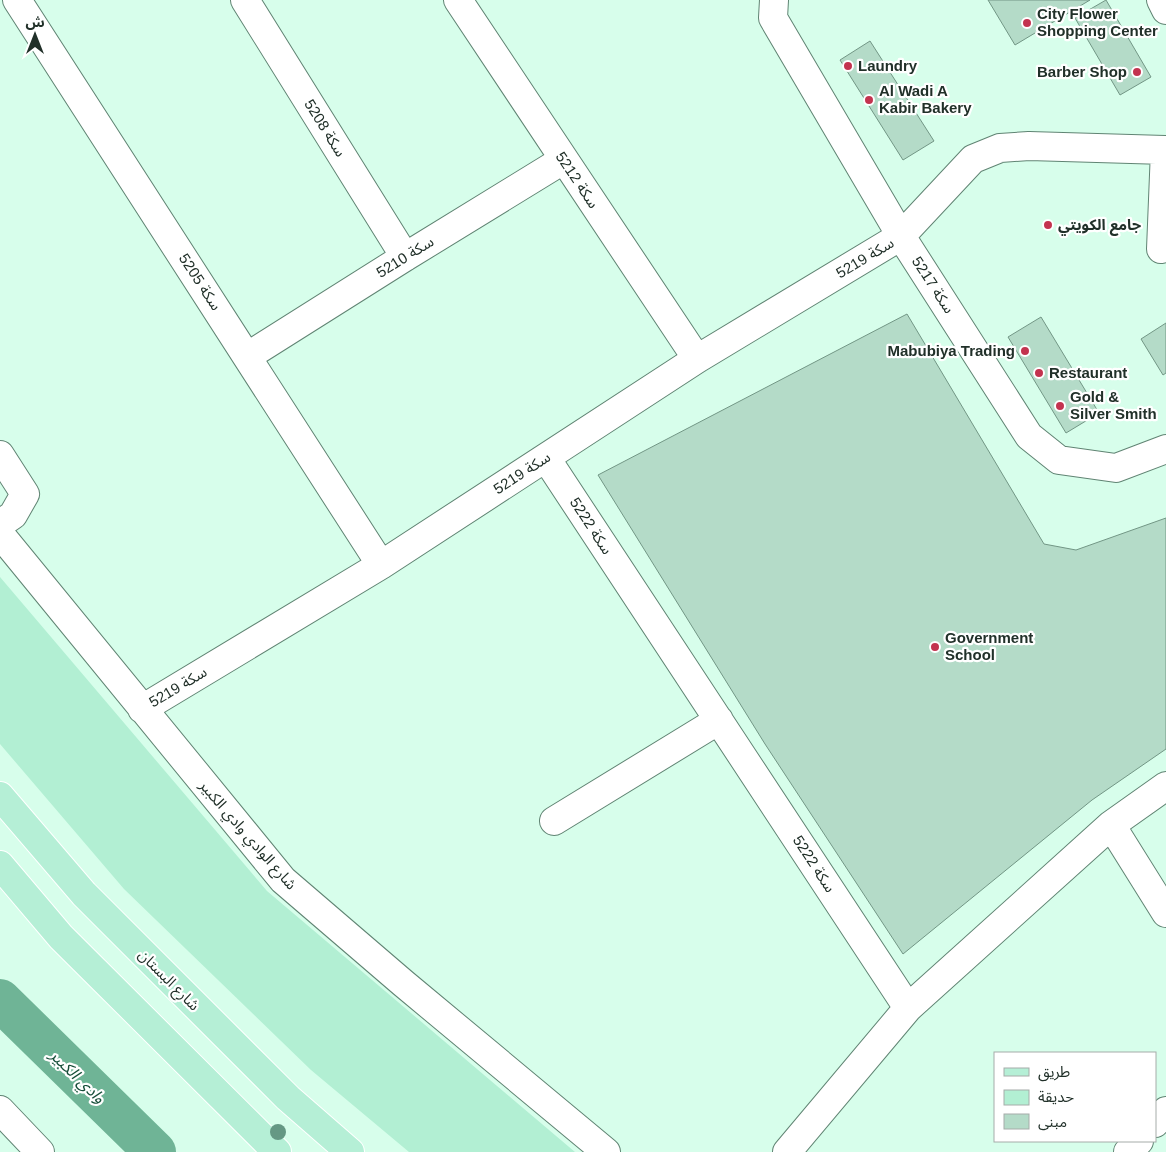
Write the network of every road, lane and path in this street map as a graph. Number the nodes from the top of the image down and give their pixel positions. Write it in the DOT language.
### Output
graph roads {
  1 [pos="18,0"];
  2 [pos="245,0"];
  3 [pos="458,0"];
  4 [pos="774,0"];
  5 [pos="1161,0"];
  6 [pos="1166,10"];
  7 [pos="564,160"];
  8 [pos="901,236"];
  9 [pos="1166,248"];
  10 [pos="405,256"];
  11 [pos="248,356"];
  12 [pos="697,359"];
  13 [pos="1166,449"];
  14 [pos="0,455"];
  15 [pos="546,458"];
  16 [pos="0,524"];
  17 [pos="0,534"];
  18 [pos="381,565"];
  19 [pos="142,709"];
  20 [pos="719,720"];
  21 [pos="1166,786"];
  22 [pos="0,796"];
  23 [pos="554,821"];
  24 [pos="1111,826"];
  25 [pos="0,864"];
  26 [pos="1166,912"];
  27 [pos="908,1008"];
  28 [pos="0,1110"];
  29 [pos="1166,1111"];
  30 [pos="1156,1122"];
  31 [pos="1137,1142"];
  32 [pos="40,1152"];
  33 [pos="277,1152"];
  34 [pos="350,1152"];
  35 [pos="606,1152"];
  36 [pos="787,1152"];
  37 [pos="1128,1152"];
  1 -- 11 [label="street, سكة 5205"];
  2 -- 10 [label="street, سكة 5208"];
  3 -- 7 [label="street, سكة 5212"];
  4 -- 8 [label="street, سكة 5217"];
  5 -- 6 [label="street"];
  7 -- 10 [label="street, سكة 5210"];
  7 -- 12 [label="street, سكة 5212"];
  8 -- 9 [label="street, سكة 5219"];
  8 -- 12 [label="street, سكة 5219"];
  8 -- 13 [label="street, سكة 5217"];
  10 -- 11 [label="street, سكة 5210"];
  11 -- 18 [label="street, سكة 5205"];
  12 -- 15 [label="street, سكة 5219"];
  14 -- 16 [label="street"];
  15 -- 18 [label="street, سكة 5219"];
  15 -- 20 [label="street, سكة 5222"];
  17 -- 19 [label="street, شارع الوادي وادي الكبير"];
  18 -- 19 [label="street, سكة 5219"];
  19 -- 35 [label="street, شارع الوادي وادي الكبير"];
  20 -- 23 [label="street"];
  20 -- 27 [label="street, سكة 5222"];
  21 -- 24 [label="street"];
  22 -- 34 [label="main road, شارع البستان"];
  24 -- 26 [label="street"];
  24 -- 27 [label="street"];
  25 -- 33 [label="main road"];
  27 -- 36 [label="street"];
  28 -- 32 [label="street"];
  29 -- 30 [label="street"];
  31 -- 37 [label="street"];
}
